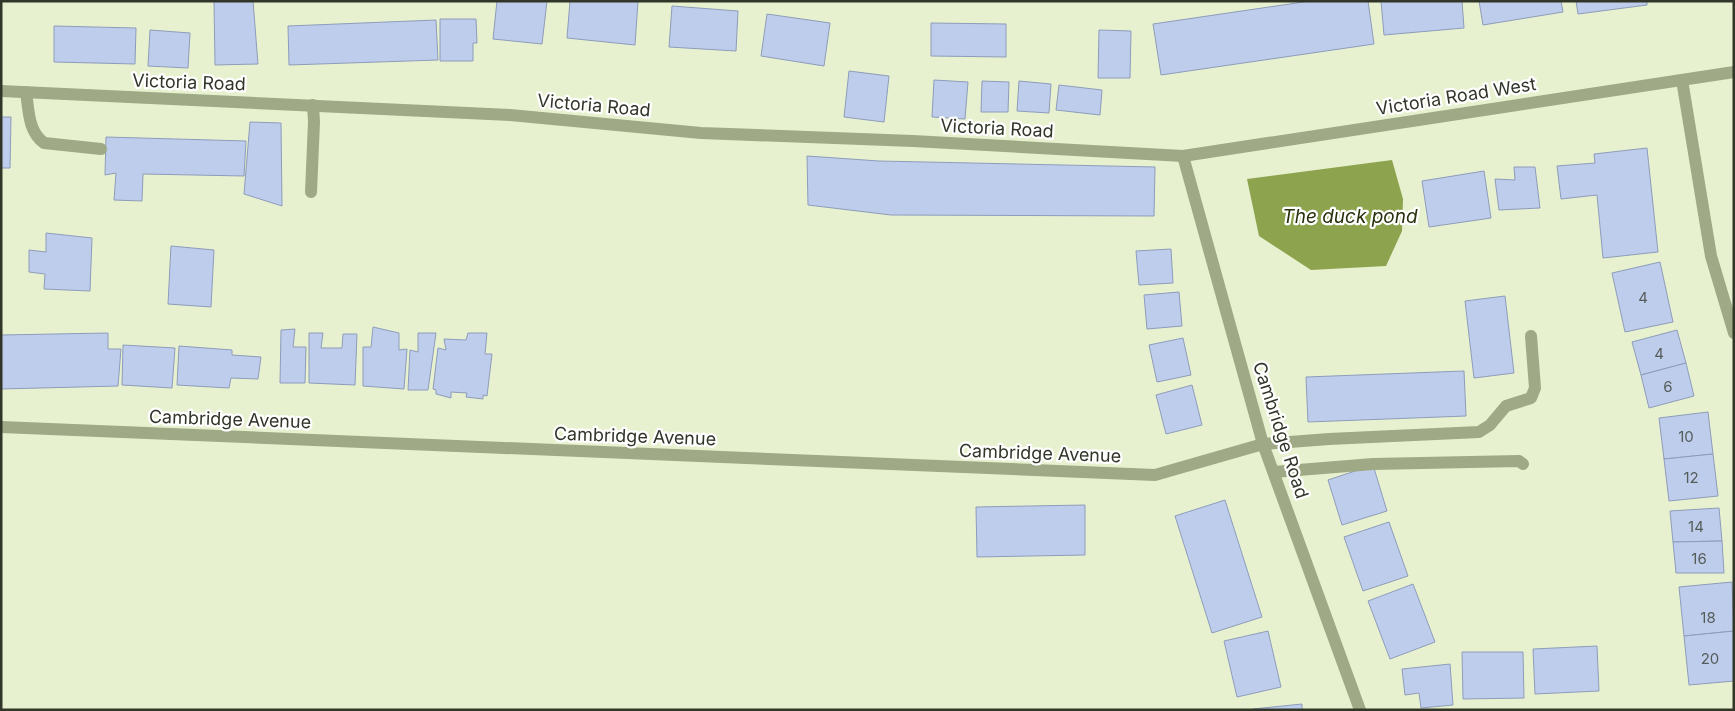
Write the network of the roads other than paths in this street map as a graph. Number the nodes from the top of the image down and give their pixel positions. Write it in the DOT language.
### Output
graph roads {
  1 [pos="1734,72"];
  2 [pos="1682,80"];
  3 [pos="1,91"];
  4 [pos="26,92"];
  5 [pos="313,105"];
  6 [pos="101,149"];
  7 [pos="1183,156"];
  8 [pos="311,192"];
  9 [pos="1734,333"];
  10 [pos="1531,336"];
  11 [pos="1,427"];
  12 [pos="1263,444"];
  13 [pos="1523,464"];
  14 [pos="1274,472"];
  15 [pos="1360,710"];
  1 -- 2 [label="street, Victoria Road West"];
  2 -- 7 [label="street, Victoria Road West"];
  2 -- 9 [label="street"];
  3 -- 4 [label="street, Victoria Road"];
  4 -- 5 [label="street, Victoria Road"];
  4 -- 6 [label="street"];
  5 -- 7 [label="street, Victoria Road"];
  5 -- 8 [label="street"];
  7 -- 12 [label="street, Cambridge Road"];
  10 -- 12 [label="street, Cambridge Avenue"];
  11 -- 12 [label="street, Cambridge Avenue"];
  12 -- 14 [label="street, Cambridge Road"];
  13 -- 14 [label="street"];
  14 -- 15 [label="street, Cambridge Road"];
}
